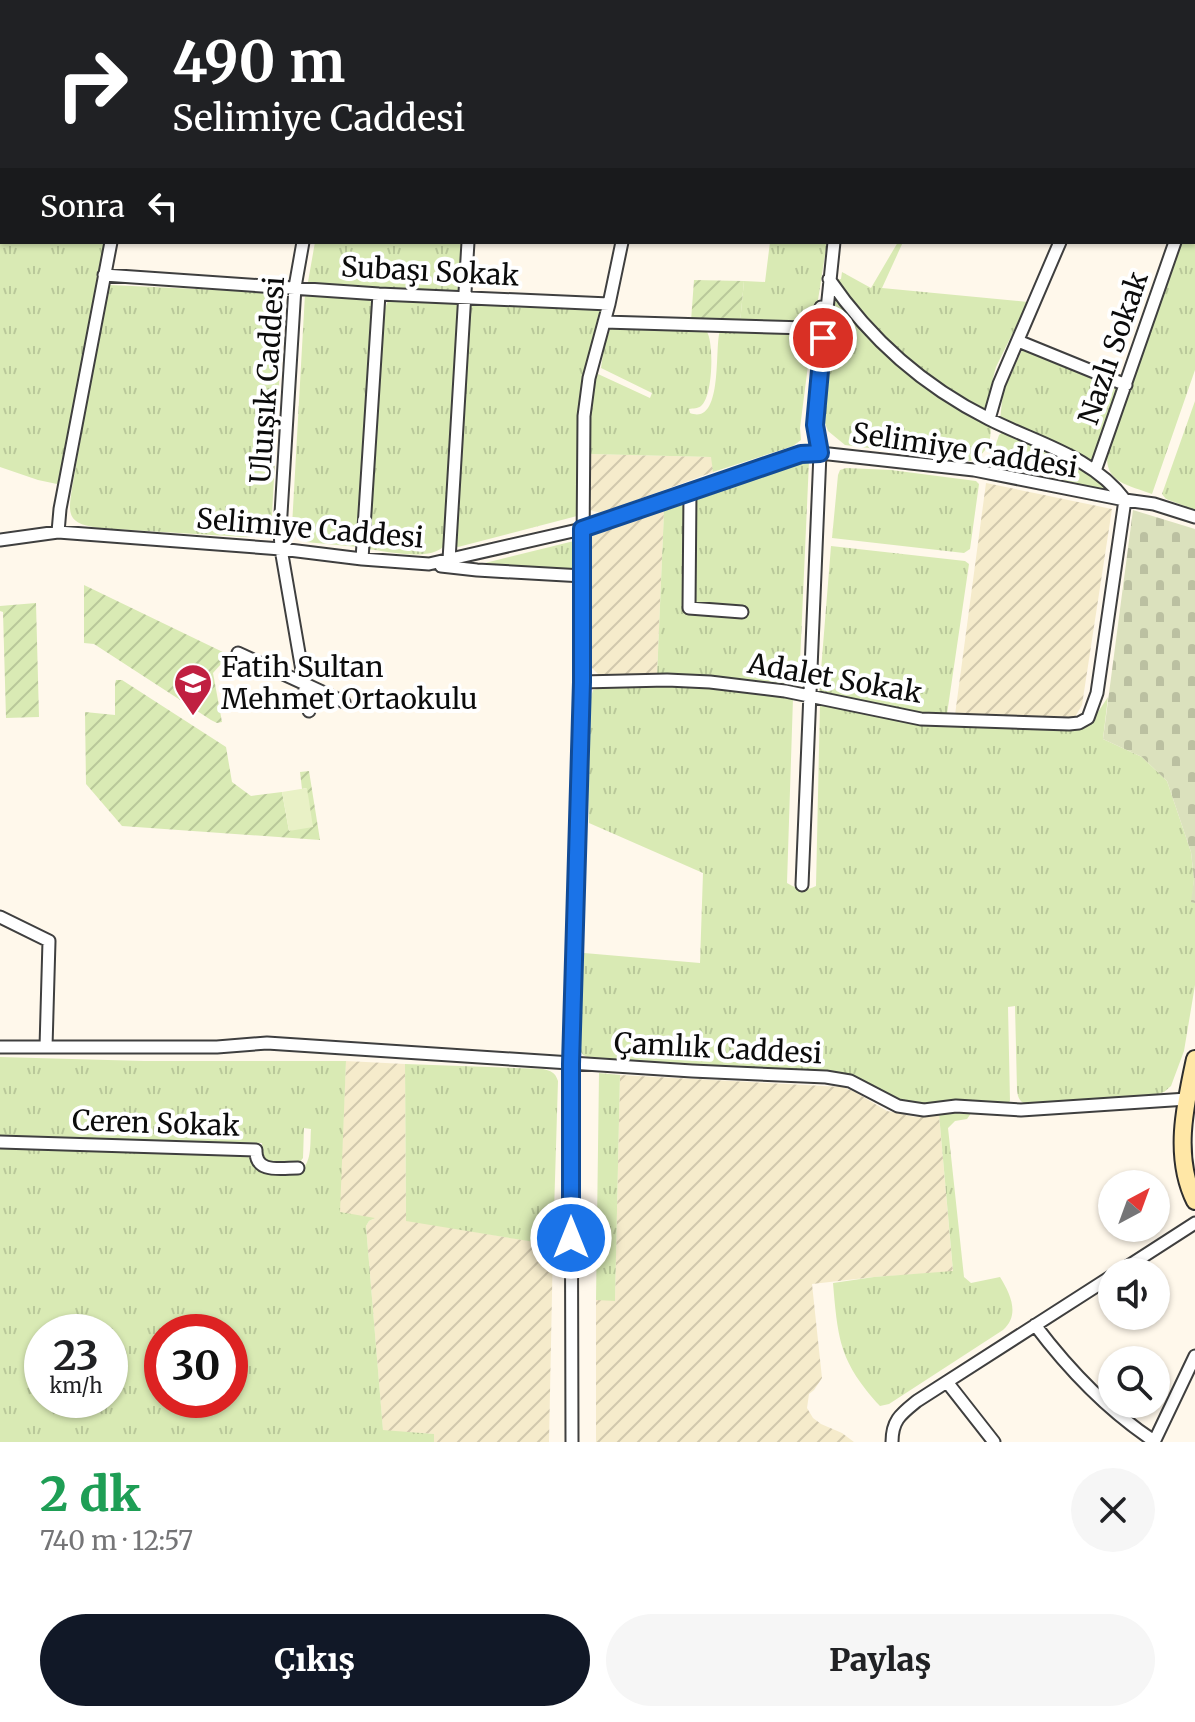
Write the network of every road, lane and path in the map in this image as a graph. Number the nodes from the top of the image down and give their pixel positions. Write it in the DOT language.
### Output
graph roads {
  1 [pos="111,244"];
  2 [pos="303,244"];
  3 [pos="468,244"];
  4 [pos="622,244"];
  5 [pos="834,244"];
  6 [pos="1059,244"];
  7 [pos="1174,244"];
  8 [pos="104,275"];
  9 [pos="829,279"];
  10 [pos="295,287"];
  11 [pos="379,294"];
  12 [pos="465,298"];
  13 [pos="609,304"];
  14 [pos="604,322"];
  15 [pos="1018,341"];
  16 [pos="1126,385"];
  17 [pos="989,419"];
  18 [pos="820,453"];
  19 [pos="1095,471"];
  20 [pos="690,492"];
  21 [pos="1125,500"];
  22 [pos="1195,517"];
  23 [pos="582,529"];
  24 [pos="58,532"];
  25 [pos="0,540"];
  26 [pos="281,549"];
  27 [pos="362,559"];
  28 [pos="449,560"];
  29 [pos="429,564"];
  30 [pos="583,576"];
  31 [pos="742,612"];
  32 [pos="238,653"];
  33 [pos="582,682"];
  34 [pos="304,684"];
  35 [pos="809,696"];
  36 [pos="344,702"];
  37 [pos="309,711"];
  38 [pos="802,885"];
  39 [pos="0,917"];
  40 [pos="0,1047"];
  41 [pos="46,1047"];
  42 [pos="1195,1059"];
  43 [pos="571,1064"];
  44 [pos="1187,1099"];
  45 [pos="1190,1126"];
  46 [pos="0,1142"];
  47 [pos="298,1168"];
  48 [pos="1195,1201"];
  49 [pos="1195,1223"];
  50 [pos="1141,1258"];
  51 [pos="1098,1285"];
  52 [pos="1035,1325"];
  53 [pos="1195,1356"];
  54 [pos="947,1382"];
  55 [pos="572,1442"];
  56 [pos="892,1442"];
  57 [pos="994,1442"];
  58 [pos="1154,1442"];
  1 -- 8 [label="street"];
  2 -- 10 [label="street, Uluışık Caddesi"];
  3 -- 12 [label="street"];
  4 -- 13 [label="street"];
  5 -- 9 [label="street"];
  6 -- 15 [label="street"];
  7 -- 16 [label="street, Nazlı Sokak"];
  8 -- 10 [label="street, Subaşı Sokak"];
  8 -- 24 [label="street"];
  9 -- 14 [label="street"];
  9 -- 17 [label="street"];
  9 -- 18 [label="street"];
  10 -- 11 [label="street, Subaşı Sokak"];
  10 -- 26 [label="street, Uluışık Caddesi"];
  11 -- 12 [label="street, Subaşı Sokak"];
  11 -- 27 [label="street"];
  12 -- 13 [label="street, Subaşı Sokak"];
  12 -- 28 [label="street"];
  13 -- 14 [label="street"];
  14 -- 23 [label="street"];
  15 -- 16 [label="street"];
  15 -- 17 [label="street"];
  16 -- 19 [label="street, Nazlı Sokak"];
  17 -- 19 [label="street"];
  18 -- 20 [label="street, Selimiye Caddesi"];
  18 -- 21 [label="street, Selimiye Caddesi"];
  18 -- 35 [label="street"];
  19 -- 21 [label="street"];
  20 -- 23 [label="street, Selimiye Caddesi"];
  20 -- 31 [label="street"];
  21 -- 22 [label="street, Selimiye Caddesi"];
  21 -- 35 [label="street, Adalet Sokak"];
  23 -- 28 [label="street, Selimiye Caddesi"];
  23 -- 30 [label="street"];
  24 -- 25 [label="street, Selimiye Caddesi"];
  24 -- 26 [label="street, Selimiye Caddesi"];
  26 -- 27 [label="street, Selimiye Caddesi"];
  26 -- 34 [label="street, Uluışık Caddesi"];
  27 -- 29 [label="street, Selimiye Caddesi"];
  28 -- 29 [label="street, Selimiye Caddesi"];
  29 -- 30 [label="street"];
  30 -- 33 [label="street"];
  32 -- 34 [label="street"];
  33 -- 35 [label="street, Adalet Sokak"];
  33 -- 43 [label="street"];
  34 -- 36 [label="street"];
  34 -- 37 [label="street, Uluışık Caddesi"];
  35 -- 38 [label="street"];
  39 -- 41 [label="street"];
  40 -- 41 [label="street, Çamlık Caddesi"];
  41 -- 43 [label="street, Çamlık Caddesi"];
  42 -- 44 [label="street"];
  43 -- 44 [label="street, Çamlık Caddesi"];
  43 -- 55 [label="street"];
  44 -- 45 [label="street"];
  45 -- 48 [label="street"];
  46 -- 47 [label="street, Ceren Sokak"];
  49 -- 50 [label="street"];
  51 -- 52 [label="street"];
  52 -- 54 [label="street"];
  52 -- 58 [label="street"];
  53 -- 58 [label="street"];
  54 -- 56 [label="street"];
  54 -- 57 [label="street"];
}
